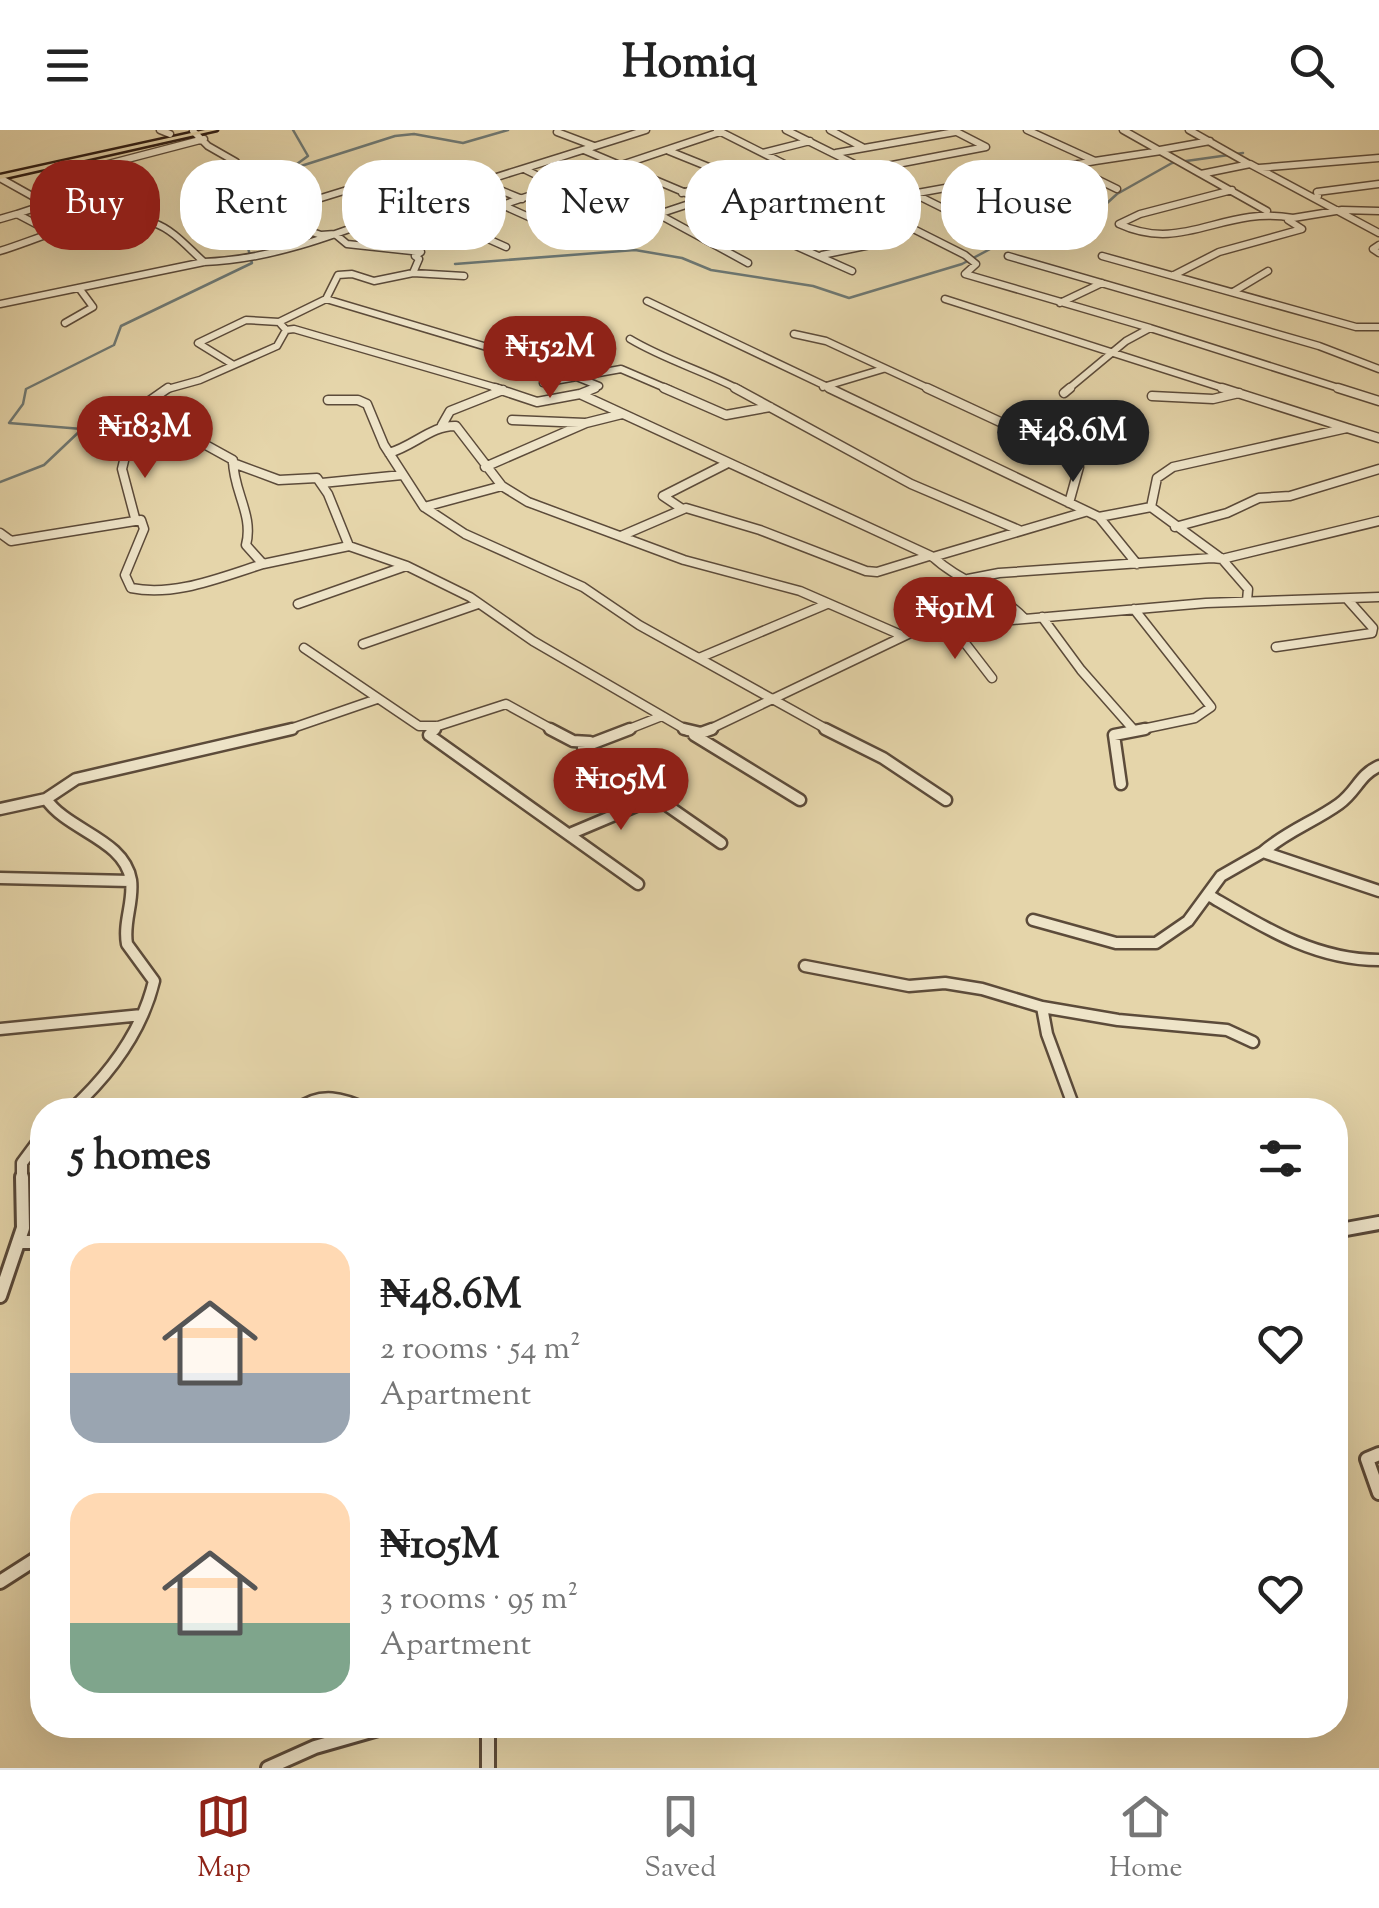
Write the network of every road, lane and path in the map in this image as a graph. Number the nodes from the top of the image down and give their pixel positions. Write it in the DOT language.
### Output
graph roads {
  1 [pos="160,130"];
  2 [pos="214,130"];
  3 [pos="646,130"];
  4 [pos="786,130"];
  5 [pos="830,130"];
  6 [pos="1027,130"];
  7 [pos="1123,130"];
  8 [pos="1189,130"];
  9 [pos="719,131"];
  10 [pos="954,131"];
  11 [pos="557,132"];
  12 [pos="170,134"];
  13 [pos="199,134"];
  14 [pos="811,141"];
  15 [pos="1210,142"];
  16 [pos="595,146"];
  17 [pos="862,147"];
  18 [pos="583,150"];
  19 [pos="668,151"];
  20 [pos="1160,151"];
  21 [pos="763,153"];
  22 [pos="836,153"];
  23 [pos="1379,158"];
  24 [pos="65,160"];
  25 [pos="72,160"];
  26 [pos="118,160"];
  27 [pos="232,160"];
  28 [pos="608,160"];
  29 [pos="644,160"];
  30 [pos="691,160"];
  31 [pos="775,160"];
  32 [pos="848,160"];
  33 [pos="918,160"];
  34 [pos="1094,160"];
  35 [pos="1102,160"];
  36 [pos="1250,164"];
  37 [pos="1258,168"];
  38 [pos="30,169"];
  39 [pos="525,169"];
  40 [pos="1201,174"];
  41 [pos="3,175"];
  42 [pos="506,175"];
  43 [pos="1108,184"];
  44 [pos="1379,184"];
  45 [pos="665,186"];
  46 [pos="1117,189"];
  47 [pos="1232,190"];
  48 [pos="342,192"];
  49 [pos="506,192"];
  50 [pos="685,192"];
  51 [pos="681,193"];
  52 [pos="685,195"];
  53 [pos="1318,197"];
  54 [pos="526,198"];
  55 [pos="523,199"];
  56 [pos="506,203"];
  57 [pos="1342,210"];
  58 [pos="1379,211"];
  59 [pos="1267,212"];
  60 [pos="17,214"];
  61 [pos="0,218"];
  62 [pos="665,218"];
  63 [pos="1288,218"];
  64 [pos="30,221"];
  65 [pos="160,226"];
  66 [pos="342,232"];
  67 [pos="1379,233"];
  68 [pos="335,234"];
  69 [pos="921,235"];
  70 [pos="30,242"];
  71 [pos="1379,245"];
  72 [pos="808,250"];
  73 [pos="849,250"];
  74 [pos="0,251"];
  75 [pos="1379,253"];
  76 [pos="821,256"];
  77 [pos="1008,256"];
  78 [pos="1102,256"];
  79 [pos="204,262"];
  80 [pos="748,263"];
  81 [pos="852,271"];
  82 [pos="1268,271"];
  83 [pos="413,272"];
  84 [pos="1174,275"];
  85 [pos="464,276"];
  86 [pos="1102,284"];
  87 [pos="79,288"];
  88 [pos="1233,292"];
  89 [pos="326,299"];
  90 [pos="945,299"];
  91 [pos="648,300"];
  92 [pos="0,304"];
  93 [pos="1059,304"];
  94 [pos="279,322"];
  95 [pos="64,323"];
  96 [pos="1379,327"];
  97 [pos="1150,328"];
  98 [pos="286,330"];
  99 [pos="794,334"];
  100 [pos="630,339"];
  101 [pos="1111,354"];
  102 [pos="232,364"];
  103 [pos="1379,369"];
  104 [pos="883,370"];
  105 [pos="583,377"];
  106 [pos="543,383"];
  107 [pos="823,387"];
  108 [pos="503,390"];
  109 [pos="1064,393"];
  110 [pos="1240,393"];
  111 [pos="580,394"];
  112 [pos="1152,396"];
  113 [pos="328,400"];
  114 [pos="1379,401"];
  115 [pos="771,407"];
  116 [pos="623,414"];
  117 [pos="512,420"];
  118 [pos="586,423"];
  119 [pos="442,425"];
  120 [pos="1347,428"];
  121 [pos="130,436"];
  122 [pos="1379,438"];
  123 [pos="389,453"];
  124 [pos="233,463"];
  125 [pos="726,464"];
  126 [pos="485,468"];
  127 [pos="1379,469"];
  128 [pos="402,475"];
  129 [pos="322,483"];
  130 [pos="502,486"];
  131 [pos="1069,503"];
  132 [pos="424,507"];
  133 [pos="1151,507"];
  134 [pos="681,508"];
  135 [pos="1086,512"];
  136 [pos="1099,517"];
  137 [pos="136,518"];
  138 [pos="1379,521"];
  139 [pos="1175,527"];
  140 [pos="1020,530"];
  141 [pos="0,533"];
  142 [pos="622,536"];
  143 [pos="349,546"];
  144 [pos="932,557"];
  145 [pos="1222,559"];
  146 [pos="263,564"];
  147 [pos="1137,564"];
  148 [pos="407,566"];
  149 [pos="967,580"];
  150 [pos="1379,597"];
  151 [pos="1348,600"];
  152 [pos="1247,601"];
  153 [pos="298,604"];
  154 [pos="478,604"];
  155 [pos="830,604"];
  156 [pos="1134,610"];
  157 [pos="1042,616"];
  158 [pos="1024,618"];
  159 [pos="956,623"];
  160 [pos="1376,634"];
  161 [pos="900,636"];
  162 [pos="363,644"];
  163 [pos="1276,647"];
  164 [pos="304,648"];
  165 [pos="700,658"];
  166 [pos="992,678"];
  167 [pos="376,699"];
  168 [pos="773,700"];
  169 [pos="662,716"];
  170 [pos="438,726"];
  171 [pos="1133,729"];
  172 [pos="690,732"];
  173 [pos="590,742"];
  174 [pos="1379,766"];
  175 [pos="1121,784"];
  176 [pos="46,798"];
  177 [pos="655,798"];
  178 [pos="800,800"];
  179 [pos="946,800"];
  180 [pos="0,809"];
  181 [pos="572,834"];
  182 [pos="721,843"];
  183 [pos="1262,852"];
  184 [pos="0,878"];
  185 [pos="130,880"];
  186 [pos="638,884"];
  187 [pos="1379,892"];
  188 [pos="1210,896"];
  189 [pos="1034,920"];
  190 [pos="1379,960"];
  191 [pos="804,966"];
  192 [pos="1042,1007"];
  193 [pos="142,1015"];
  194 [pos="0,1029"];
  195 [pos="1253,1042"];
  196 [pos="85,1098"];
  197 [pos="1071,1098"];
  198 [pos="30,1153"];
  199 [pos="1379,1223"];
  200 [pos="1348,1229"];
  201 [pos="19,1242"];
  202 [pos="30,1242"];
  203 [pos="0,1296"];
  204 [pos="1379,1454"];
  205 [pos="1379,1493"];
  206 [pos="30,1562"];
  207 [pos="0,1582"];
  208 [pos="346,1738"];
  209 [pos="488,1738"];
  210 [pos="268,1768"];
  211 [pos="488,1768"];
  1 -- 12 [label="street"];
  2 -- 13 [label="main road"];
  3 -- 16 [label="street"];
  4 -- 14 [label="street"];
  5 -- 17 [label="street"];
  6 -- 34 [label="street"];
  7 -- 20 [label="street"];
  8 -- 15 [label="street"];
  9 -- 19 [label="street"];
  9 -- 21 [label="street"];
  10 -- 17 [label="street"];
  10 -- 33 [label="street"];
  11 -- 16 [label="street"];
  12 -- 13 [label="main road"];
  12 -- 24 [label="main road"];
  13 -- 25 [label="main road"];
  13 -- 26 [label="street"];
  13 -- 27 [label="street"];
  14 -- 21 [label="street"];
  14 -- 22 [label="street"];
  15 -- 20 [label="street"];
  15 -- 36 [label="street"];
  16 -- 18 [label="street"];
  17 -- 22 [label="street"];
  18 -- 28 [label="street"];
  18 -- 39 [label="street"];
  19 -- 29 [label="street"];
  19 -- 30 [label="street"];
  20 -- 35 [label="street"];
  20 -- 40 [label="street"];
  21 -- 31 [label="street"];
  22 -- 32 [label="street"];
  23 -- 37 [label="street"];
  36 -- 37 [label="street"];
  36 -- 40 [label="street"];
  37 -- 53 [label="street"];
  38 -- 41 [label="main road"];
  39 -- 42 [label="street"];
  40 -- 47 [label="street"];
  41 -- 60 [label="street"];
  43 -- 46 [label="street"];
  44 -- 53 [label="street"];
  45 -- 51 [label="street"];
  47 -- 59 [label="street"];
  47 -- 59 [label="street"];
  48 -- 68 [label="street"];
  49 -- 55 [label="street"];
  50 -- 51 [label="street"];
  51 -- 52 [label="street"];
  53 -- 57 [label="street"];
  54 -- 55 [label="street"];
  55 -- 56 [label="street"];
  57 -- 58 [label="street"];
  57 -- 63 [label="street"];
  57 -- 67 [label="street"];
  59 -- 63 [label="street"];
  60 -- 61 [label="street"];
  60 -- 64 [label="street"];
  62 -- 80 [label="street"];
  63 -- 84 [label="street"];
  65 -- 79 [label="street"];
  66 -- 68 [label="street"];
  68 -- 79 [label="street"];
  68 -- 83 [label="street"];
  69 -- 93 [label="street"];
  70 -- 74 [label="street"];
  71 -- 75 [label="street"];
  72 -- 76 [label="street"];
  73 -- 76 [label="street"];
  76 -- 81 [label="street"];
  77 -- 86 [label="street"];
  78 -- 84 [label="street"];
  79 -- 87 [label="street"];
  82 -- 88 [label="street"];
  83 -- 85 [label="street"];
  83 -- 89 [label="street"];
  84 -- 88 [label="street"];
  86 -- 93 [label="street"];
  86 -- 103 [label="street"];
  87 -- 92 [label="street"];
  87 -- 95 [label="street"];
  88 -- 96 [label="street"];
  89 -- 94 [label="street"];
  89 -- 105 [label="street"];
  90 -- 101 [label="street"];
  91 -- 107 [label="street"];
  93 -- 97 [label="street"];
  94 -- 98 [label="street"];
  94 -- 102 [label="street"];
  97 -- 101 [label="street"];
  97 -- 114 [label="street"];
  98 -- 102 [label="street"];
  98 -- 108 [label="street"];
  99 -- 104 [label="street"];
  100 -- 115 [label="street"];
  101 -- 109 [label="street"];
  101 -- 110 [label="street"];
  102 -- 121 [label="street"];
  104 -- 107 [label="street"];
  104 -- 131 [label="street"];
  105 -- 106 [label="street"];
  105 -- 111 [label="street"];
  105 -- 115 [label="street"];
  107 -- 131 [label="street"];
  108 -- 111 [label="street"];
  108 -- 119 [label="street"];
  110 -- 112 [label="street"];
  110 -- 120 [label="street"];
  111 -- 116 [label="street"];
  113 -- 123 [label="street"];
  115 -- 140 [label="street"];
  116 -- 118 [label="street"];
  116 -- 125 [label="street"];
  117 -- 118 [label="street"];
  118 -- 126 [label="street"];
  119 -- 123 [label="street"];
  119 -- 126 [label="street"];
  120 -- 122 [label="street"];
  120 -- 133 [label="street"];
  121 -- 124 [label="street"];
  121 -- 137 [label="street"];
  123 -- 128 [label="street"];
  124 -- 129 [label="street"];
  124 -- 146 [label="street"];
  125 -- 134 [label="street"];
  125 -- 144 [label="street"];
  126 -- 130 [label="street"];
  127 -- 139 [label="street"];
  128 -- 129 [label="street"];
  128 -- 132 [label="street"];
  129 -- 143 [label="street"];
  130 -- 132 [label="street"];
  130 -- 142 [label="street"];
  131 -- 135 [label="street"];
  132 -- 165 [label="street"];
  133 -- 136 [label="street"];
  133 -- 139 [label="street"];
  134 -- 142 [label="street"];
  134 -- 144 [label="street"];
  135 -- 136 [label="street"];
  135 -- 140 [label="street"];
  136 -- 147 [label="street"];
  137 -- 141 [label="street"];
  137 -- 146 [label="street"];
  138 -- 145 [label="street"];
  139 -- 145 [label="street"];
  140 -- 144 [label="street"];
  142 -- 155 [label="street"];
  143 -- 146 [label="street"];
  143 -- 148 [label="street"];
  144 -- 149 [label="street"];
  145 -- 147 [label="street"];
  145 -- 152 [label="street"];
  147 -- 149 [label="street"];
  148 -- 153 [label="street"];
  148 -- 154 [label="street"];
  149 -- 158 [label="street"];
  150 -- 151 [label="street"];
  151 -- 152 [label="street"];
  151 -- 160 [label="street"];
  152 -- 156 [label="street"];
  154 -- 162 [label="street"];
  154 -- 169 [label="street"];
  155 -- 161 [label="street"];
  155 -- 165 [label="street"];
  156 -- 157 [label="street"];
  156 -- 171 [label="street"];
  157 -- 158 [label="street"];
  157 -- 171 [label="street"];
  158 -- 159 [label="street"];
  159 -- 161 [label="street"];
  159 -- 166 [label="street"];
  160 -- 163 [label="street"];
  161 -- 168 [label="street"];
  164 -- 167 [label="street"];
  165 -- 168 [label="street"];
  167 -- 170 [label="street"];
  167 -- 176 [label="street"];
  168 -- 172 [label="street"];
  168 -- 179 [label="street"];
  169 -- 172 [label="street"];
  169 -- 173 [label="street"];
  170 -- 173 [label="street"];
  170 -- 181 [label="street"];
  171 -- 175 [label="street"];
  172 -- 178 [label="street"];
  173 -- 177 [label="street"];
  174 -- 183 [label="street"];
  176 -- 180 [label="street"];
  176 -- 185 [label="street"];
  177 -- 181 [label="street"];
  177 -- 182 [label="street"];
  181 -- 186 [label="street"];
  183 -- 187 [label="street"];
  183 -- 188 [label="street"];
  184 -- 185 [label="street"];
  185 -- 193 [label="street"];
  188 -- 189 [label="street"];
  188 -- 190 [label="street"];
  191 -- 192 [label="street"];
  192 -- 195 [label="street"];
  192 -- 197 [label="street"];
  193 -- 194 [label="street"];
  193 -- 196 [label="street"];
  198 -- 201 [label="street"];
  199 -- 200 [label="street"];
  201 -- 202 [label="street"];
  201 -- 203 [label="street"];
  204 -- 205 [label="street"];
  206 -- 207 [label="street"];
  208 -- 210 [label="street"];
  209 -- 211 [label="street"];
}
